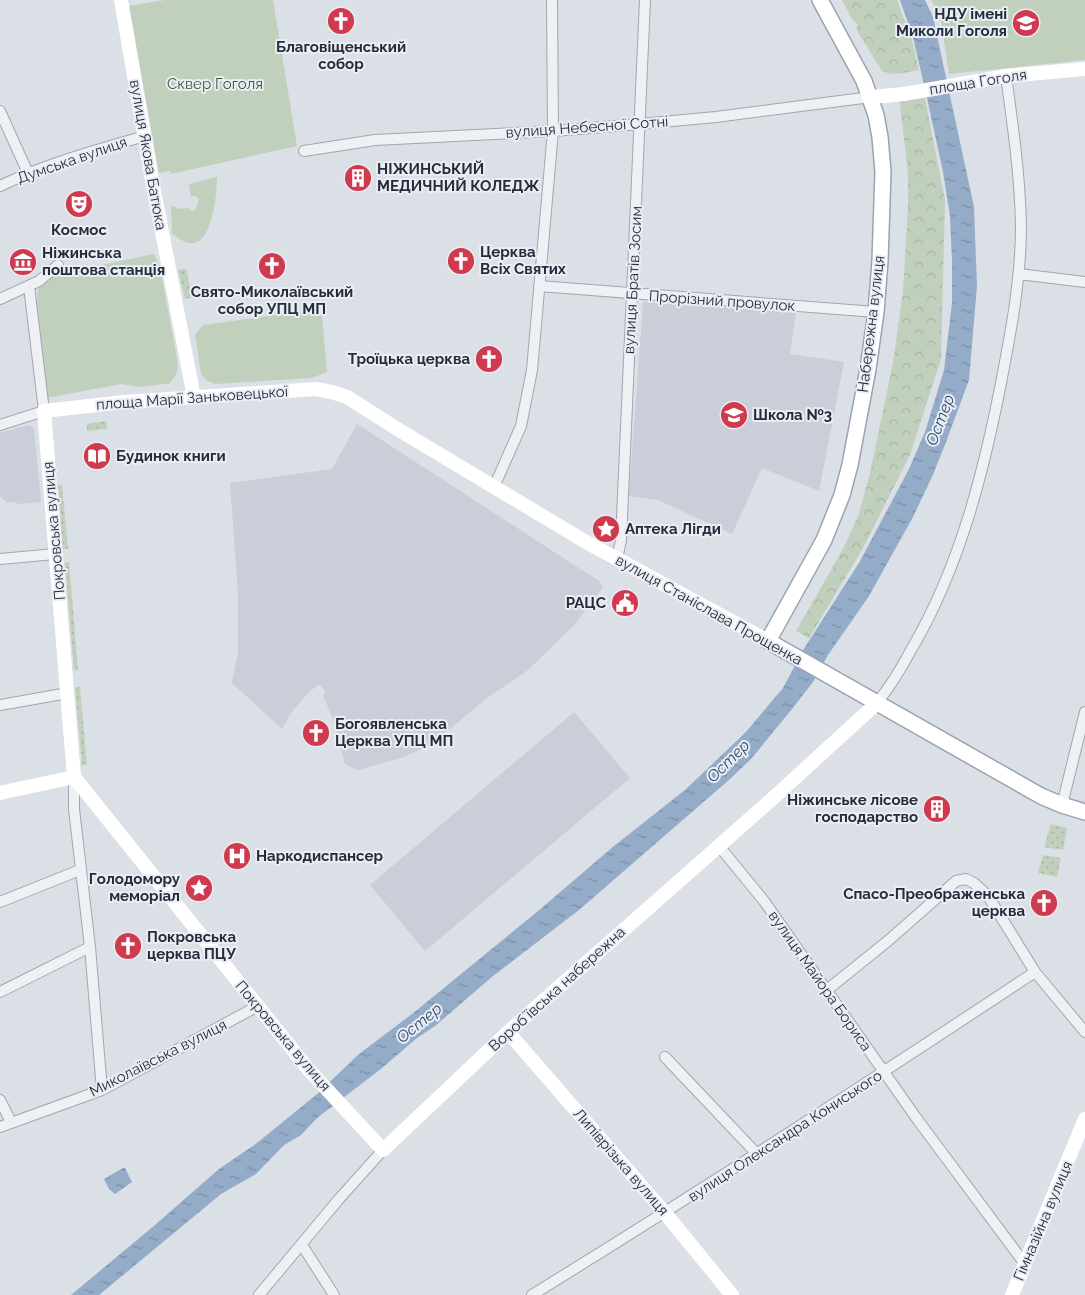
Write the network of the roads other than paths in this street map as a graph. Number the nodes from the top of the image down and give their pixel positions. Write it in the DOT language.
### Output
graph roads {
  1 [pos="121,0"];
  2 [pos="552,0"];
  3 [pos="645,0"];
  4 [pos="820,0"];
  5 [pos="1085,69"];
  6 [pos="1006,76"];
  7 [pos="870,98"];
  8 [pos="0,111"];
  9 [pos="640,124"];
  10 [pos="553,131"];
  11 [pos="145,136"];
  12 [pos="304,150"];
  13 [pos="28,173"];
  14 [pos="0,186"];
  15 [pos="58,265"];
  16 [pos="1019,274"];
  17 [pos="1085,282"];
  18 [pos="29,286"];
  19 [pos="539,286"];
  20 [pos="632,294"];
  21 [pos="0,299"];
  22 [pos="876,312"];
  23 [pos="340,394"];
  24 [pos="194,397"];
  25 [pos="44,411"];
  26 [pos="0,426"];
  27 [pos="494,487"];
  28 [pos="55,554"];
  29 [pos="0,559"];
  30 [pos="617,559"];
  31 [pos="768,641"];
  32 [pos="68,693"];
  33 [pos="876,704"];
  34 [pos="0,705"];
  35 [pos="1085,712"];
  36 [pos="74,777"];
  37 [pos="0,792"];
  38 [pos="1062,805"];
  39 [pos="1085,812"];
  40 [pos="719,846"];
  41 [pos="80,870"];
  42 [pos="0,902"];
  43 [pos="90,947"];
  44 [pos="1035,972"];
  45 [pos="827,990"];
  46 [pos="0,992"];
  47 [pos="258,1006"];
  48 [pos="508,1032"];
  49 [pos="1085,1032"];
  50 [pos="665,1057"];
  51 [pos="884,1072"];
  52 [pos="102,1090"];
  53 [pos="0,1100"];
  54 [pos="1085,1119"];
  55 [pos="11,1122"];
  56 [pos="0,1127"];
  57 [pos="383,1150"];
  58 [pos="756,1153"];
  59 [pos="665,1213"];
  60 [pos="302,1245"];
  61 [pos="1025,1264"];
  62 [pos="260,1295"];
  63 [pos="334,1295"];
  64 [pos="532,1295"];
  65 [pos="732,1295"];
  66 [pos="1012,1295"];
  1 -- 11 [label="street, вулиця Якова Батюка"];
  2 -- 10 [label="street"];
  3 -- 9 [label="street, вулиця Братів Зосим"];
  4 -- 7 [label="main road, Набережна вулиця"];
  5 -- 6 [label="street, площа Гоголя"];
  6 -- 7 [label="street, площа Гоголя"];
  6 -- 16 [label="street"];
  7 -- 9 [label="street, вулиця Небесної Сотні"];
  7 -- 22 [label="main road, Набережна вулиця"];
  8 -- 13 [label="street"];
  9 -- 10 [label="street, вулиця Небесної Сотні"];
  9 -- 20 [label="street, вулиця Братів Зосим"];
  10 -- 12 [label="street, вулиця Небесної Сотні"];
  10 -- 19 [label="street"];
  11 -- 13 [label="street, Думська вулиця"];
  11 -- 24 [label="street, вулиця Якова Батюка"];
  13 -- 14 [label="street, Думська вулиця"];
  15 -- 18 [label="street"];
  16 -- 17 [label="street"];
  16 -- 33 [label="street"];
  18 -- 21 [label="street"];
  18 -- 25 [label="street, Покровська вулиця"];
  19 -- 20 [label="street, Прорізний провулок"];
  19 -- 27 [label="street"];
  20 -- 22 [label="street, Прорізний провулок"];
  20 -- 30 [label="street, вулиця Братів Зосим"];
  22 -- 31 [label="main road, Набережна вулиця"];
  23 -- 24 [label="street, площа Марії Заньковецької"];
  23 -- 27 [label="street, вулиця Станіслава Прощенка"];
  24 -- 25 [label="street, площа Марії Заньковецької"];
  25 -- 26 [label="street"];
  25 -- 28 [label="street, Покровська вулиця"];
  27 -- 30 [label="street, вулиця Станіслава Прощенка"];
  28 -- 29 [label="street"];
  28 -- 32 [label="street, Покровська вулиця"];
  30 -- 31 [label="street, вулиця Станіслава Прощенка"];
  31 -- 33 [label="main road, вулиця Станіслава Прощенка"];
  32 -- 34 [label="street"];
  32 -- 36 [label="street, Покровська вулиця"];
  33 -- 38 [label="main road, вулиця Станіслава Прощенка"];
  33 -- 40 [label="street, Воробʼївська набережна"];
  35 -- 38 [label="street"];
  36 -- 37 [label="street"];
  36 -- 41 [label="street, Покровська вулиця"];
  36 -- 47 [label="street, Покровська вулиця"];
  38 -- 39 [label="main road, вулиця Станіслава Прощенка"];
  40 -- 45 [label="street, вулиця Майора Бориса"];
  40 -- 48 [label="street, Воробʼївська набережна"];
  41 -- 42 [label="street"];
  41 -- 43 [label="street, Покровська вулиця"];
  43 -- 46 [label="street"];
  43 -- 52 [label="street, Покровська вулиця"];
  44 -- 45 [label="street"];
  44 -- 49 [label="street"];
  44 -- 51 [label="street, вулиця Олександра Кониського"];
  45 -- 51 [label="street, вулиця Майора Бориса"];
  47 -- 52 [label="street, Миколаївська вулиця"];
  47 -- 57 [label="street, Покровська вулиця"];
  48 -- 57 [label="street, Воробʼївська набережна"];
  48 -- 59 [label="street, Липіврізька вулиця"];
  50 -- 58 [label="street"];
  51 -- 58 [label="street, вулиця Олександра Кониського"];
  51 -- 61 [label="street, вулиця Майора Бориса"];
  52 -- 55 [label="street, Миколаївська вулиця"];
  53 -- 55 [label="street"];
  54 -- 61 [label="street, Гімназійна вулиця"];
  55 -- 56 [label="street, Миколаївська вулиця"];
  57 -- 60 [label="street, Воробʼївська набережна"];
  58 -- 59 [label="street, вулиця Олександра Кониського"];
  59 -- 64 [label="street, вулиця Олександра Кониського"];
  59 -- 65 [label="street, Липіврізька вулиця"];
  60 -- 62 [label="street, Воробʼївська набережна"];
  60 -- 63 [label="street"];
  61 -- 66 [label="street, Гімназійна вулиця"];
}
